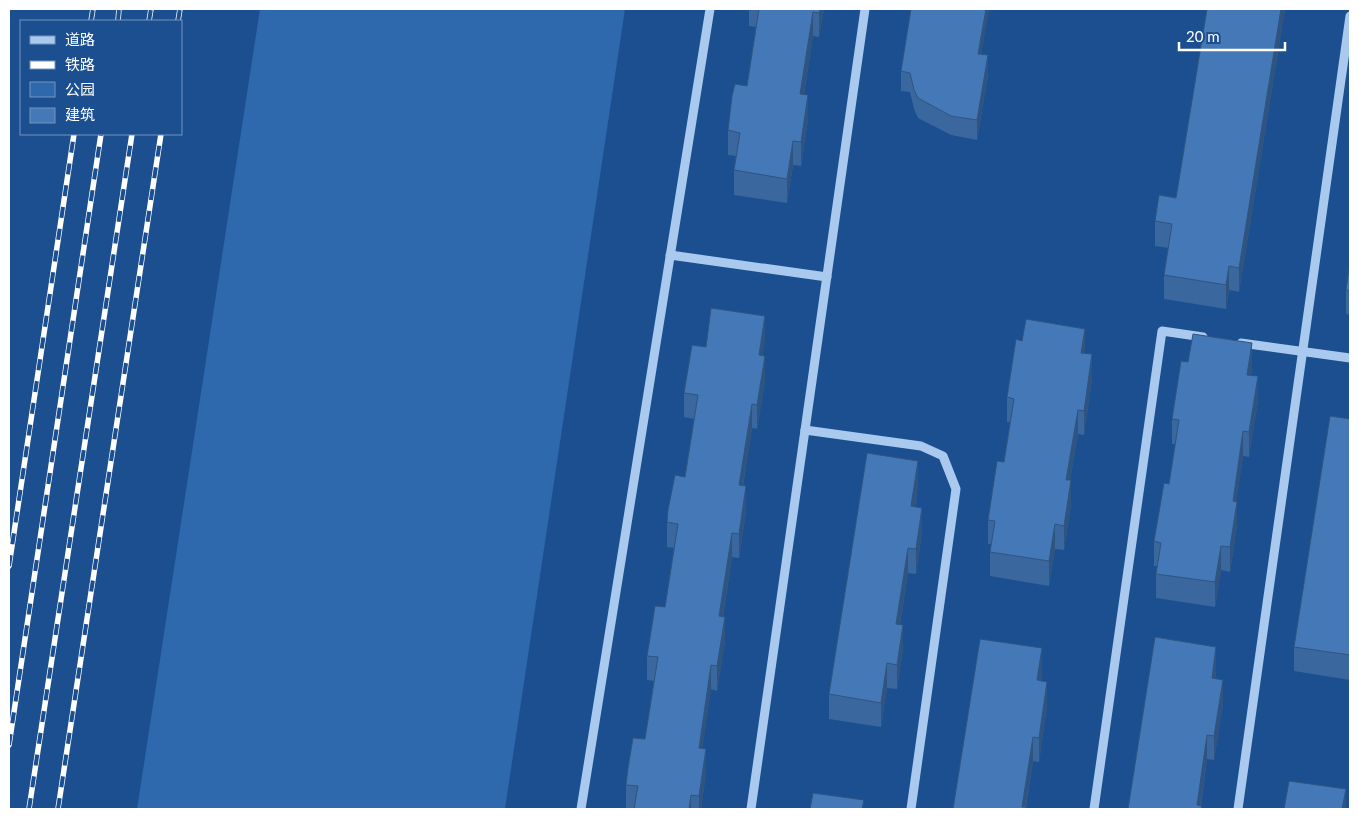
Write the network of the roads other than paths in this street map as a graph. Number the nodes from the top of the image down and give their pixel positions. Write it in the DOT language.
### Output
graph roads {
  1 [pos="710,9"];
  2 [pos="865,9"];
  3 [pos="1350,16"];
  4 [pos="670,255"];
  5 [pos="827,277"];
  6 [pos="1209,338"];
  7 [pos="1228,341"];
  8 [pos="1303,352"];
  9 [pos="1350,358"];
  10 [pos="805,430"];
  11 [pos="581,809"];
  12 [pos="751,809"];
  13 [pos="911,809"];
  14 [pos="1094,809"];
  15 [pos="1238,809"];
  1 -- 4 [label="street"];
  2 -- 5 [label="street"];
  3 -- 8 [label="street"];
  4 -- 5 [label="street"];
  4 -- 11 [label="street"];
  5 -- 10 [label="street"];
  6 -- 14 [label="street"];
  7 -- 8 [label="street"];
  8 -- 9 [label="street"];
  8 -- 15 [label="street"];
  10 -- 12 [label="street"];
  10 -- 13 [label="street"];
}
